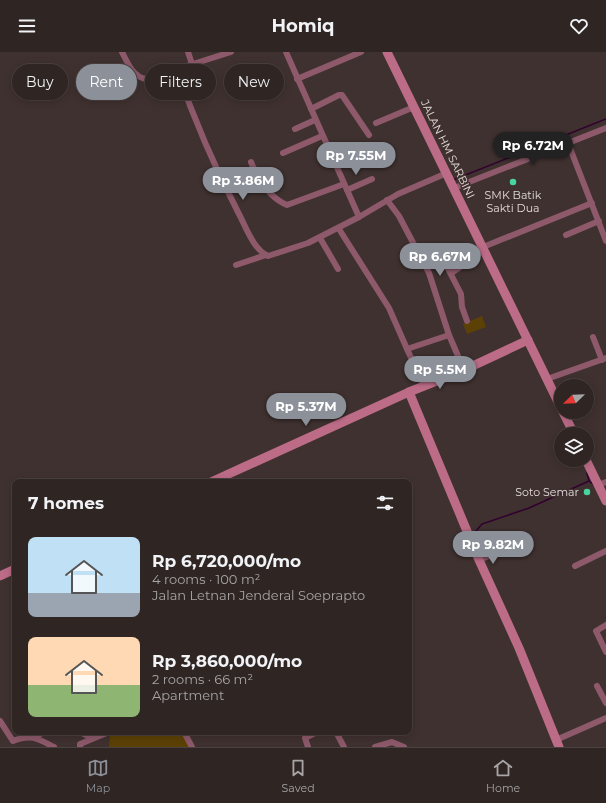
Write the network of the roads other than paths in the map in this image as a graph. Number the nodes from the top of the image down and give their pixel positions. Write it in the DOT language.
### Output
graph roads {
  1 [pos="122,52"];
  2 [pos="188,52"];
  3 [pos="231,52"];
  4 [pos="286,52"];
  5 [pos="360,52"];
  6 [pos="387,52"];
  7 [pos="192,64"];
  8 [pos="145,78"];
  9 [pos="297,78"];
  10 [pos="188,100"];
  11 [pos="414,106"];
  12 [pos="311,109"];
  13 [pos="315,120"];
  14 [pos="376,123"];
  15 [pos="606,128"];
  16 [pos="295,129"];
  17 [pos="369,135"];
  18 [pos="322,136"];
  19 [pos="568,143"];
  20 [pos="283,153"];
  21 [pos="251,162"];
  22 [pos="372,179"];
  23 [pos="451,181"];
  24 [pos="261,183"];
  25 [pos="344,184"];
  26 [pos="347,190"];
  27 [pos="244,191"];
  28 [pos="387,200"];
  29 [pos="592,203"];
  30 [pos="359,217"];
  31 [pos="602,224"];
  32 [pos="339,229"];
  33 [pos="566,235"];
  34 [pos="320,238"];
  35 [pos="606,240"];
  36 [pos="484,250"];
  37 [pos="266,255"];
  38 [pos="442,257"];
  39 [pos="236,265"];
  40 [pos="338,269"];
  41 [pos="451,273"];
  42 [pos="467,321"];
  43 [pos="449,335"];
  44 [pos="593,337"];
  45 [pos="526,341"];
  46 [pos="407,349"];
  47 [pos="604,359"];
  48 [pos="464,370"];
  49 [pos="547,379"];
  50 [pos="424,386"];
  51 [pos="409,392"];
  52 [pos="554,394"];
  53 [pos="591,467"];
  54 [pos="219,479"];
  55 [pos="602,483"];
  56 [pos="606,501"];
  57 [pos="524,542"];
  58 [pos="606,552"];
  59 [pos="480,560"];
  60 [pos="575,566"];
  61 [pos="12,570"];
  62 [pos="0,576"];
  63 [pos="606,625"];
  64 [pos="606,652"];
  65 [pos="597,686"];
  66 [pos="606,704"];
  67 [pos="606,718"];
  68 [pos="0,720"];
  69 [pos="39,735"];
  70 [pos="86,735"];
  71 [pos="100,735"];
  72 [pos="186,735"];
  73 [pos="311,735"];
  74 [pos="338,735"];
  75 [pos="35,737"];
  76 [pos="92,738"];
  77 [pos="13,744"];
  78 [pos="557,744"];
  79 [pos="54,747"];
  80 [pos="80,747"];
  81 [pos="192,747"];
  82 [pos="308,747"];
  83 [pos="344,747"];
  84 [pos="375,747"];
  85 [pos="404,747"];
  1 -- 8 [label="street"];
  2 -- 7 [label="street"];
  3 -- 7 [label="street"];
  4 -- 9 [label="street"];
  5 -- 9 [label="street"];
  6 -- 11 [label="street, JALAN HM SARBINI"];
  9 -- 12 [label="street"];
  10 -- 37 [label="street"];
  11 -- 14 [label="street"];
  11 -- 23 [label="street, JALAN HM SARBINI"];
  12 -- 13 [label="street"];
  12 -- 17 [label="street"];
  13 -- 16 [label="street"];
  13 -- 18 [label="street"];
  15 -- 19 [label="street"];
  18 -- 20 [label="street"];
  18 -- 25 [label="street"];
  19 -- 23 [label="street"];
  19 -- 29 [label="street"];
  21 -- 24 [label="street"];
  22 -- 26 [label="street"];
  23 -- 28 [label="street"];
  23 -- 36 [label="street, JALAN HM SARBINI"];
  24 -- 25 [label="street"];
  24 -- 27 [label="street"];
  25 -- 26 [label="street"];
  26 -- 30 [label="street"];
  28 -- 30 [label="street"];
  28 -- 43 [label="street"];
  29 -- 31 [label="street"];
  29 -- 36 [label="street"];
  30 -- 32 [label="street"];
  31 -- 33 [label="street"];
  31 -- 35 [label="street"];
  32 -- 34 [label="street"];
  32 -- 46 [label="street"];
  34 -- 37 [label="street"];
  34 -- 40 [label="street"];
  36 -- 41 [label="street"];
  36 -- 45 [label="street, JALAN HM SARBINI"];
  37 -- 39 [label="street"];
  38 -- 41 [label="street"];
  41 -- 42 [label="street"];
  43 -- 46 [label="street"];
  43 -- 48 [label="street"];
  44 -- 47 [label="street"];
  45 -- 48 [label="street"];
  45 -- 49 [label="street, JALAN HM SARBINI"];
  46 -- 50 [label="street"];
  47 -- 49 [label="street"];
  48 -- 50 [label="street"];
  49 -- 52 [label="street, JALAN HM SARBINI"];
  50 -- 51 [label="street"];
  51 -- 54 [label="street"];
  51 -- 59 [label="street"];
  53 -- 55 [label="street"];
  55 -- 56 [label="street"];
  57 -- 59 [label="street"];
  58 -- 60 [label="street"];
  59 -- 78 [label="street"];
  61 -- 62 [label="street"];
  63 -- 64 [label="street"];
  65 -- 66 [label="street"];
  67 -- 78 [label="street"];
  68 -- 77 [label="street"];
  69 -- 75 [label="street"];
  70 -- 76 [label="street"];
  71 -- 76 [label="street"];
  72 -- 81 [label="street"];
  73 -- 82 [label="street"];
  74 -- 83 [label="street"];
  75 -- 77 [label="street"];
  75 -- 79 [label="street"];
  76 -- 80 [label="street"];
  84 -- 85 [label="street"];
}
